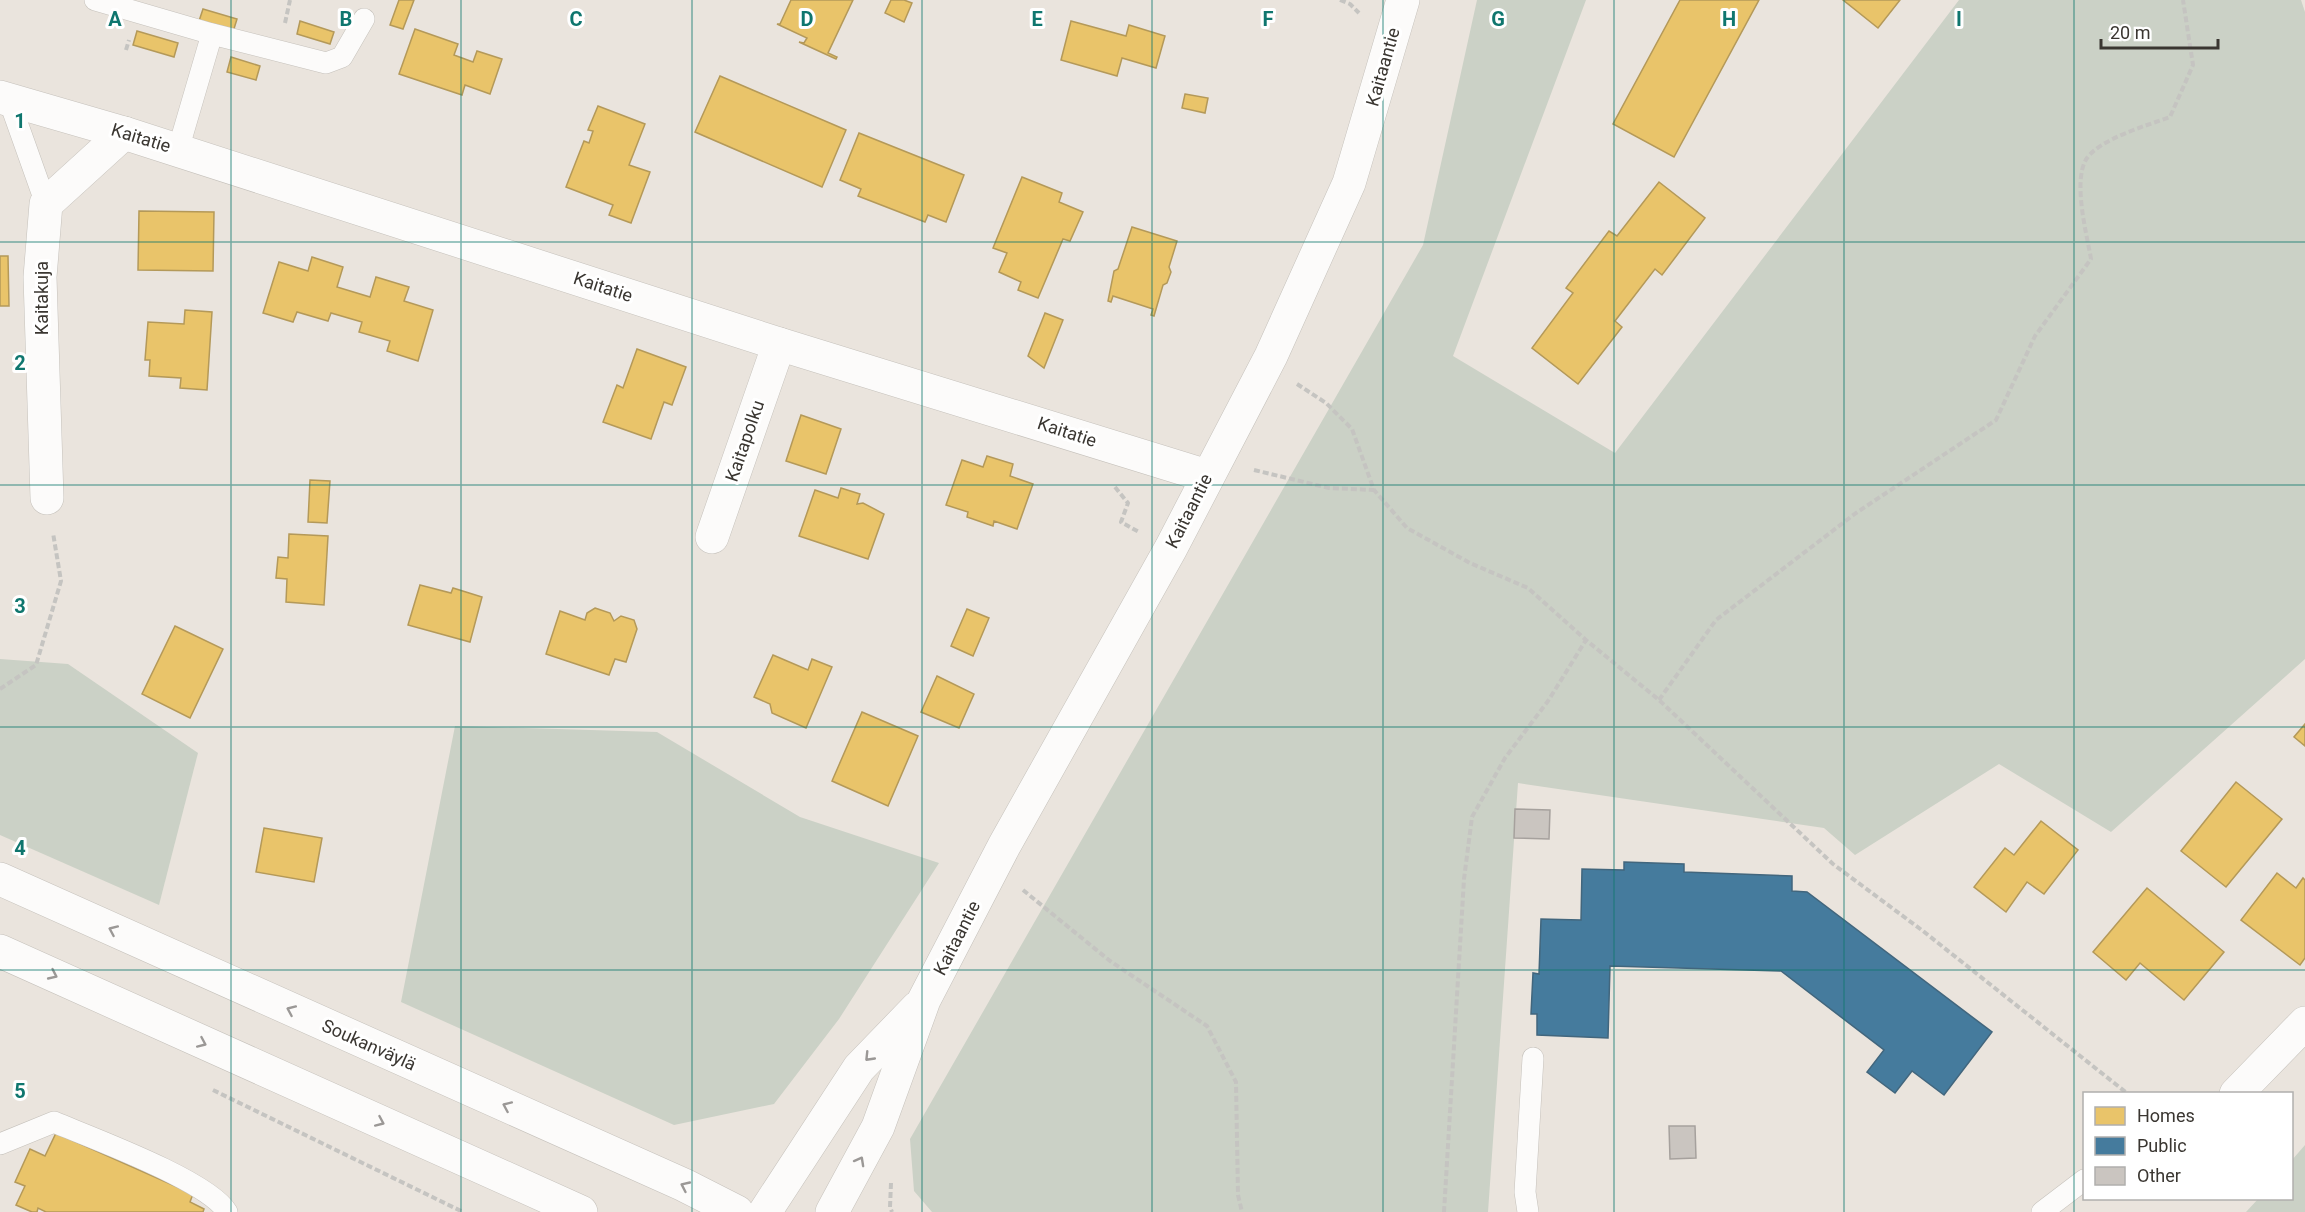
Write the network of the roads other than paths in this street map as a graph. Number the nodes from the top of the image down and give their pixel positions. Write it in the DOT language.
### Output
graph roads {
  1 [pos="95,0"];
  2 [pos="1403,0"];
  3 [pos="364,20"];
  4 [pos="212,34"];
  5 [pos="5,99"];
  6 [pos="124,133"];
  7 [pos="178,150"];
  8 [pos="46,204"];
  9 [pos="779,344"];
  10 [pos="1207,476"];
  11 [pos="47,498"];
  12 [pos="712,537"];
  13 [pos="0,879"];
  14 [pos="0,951"];
  15 [pos="924,1000"];
  16 [pos="2305,1023"];
  17 [pos="1533,1058"];
  18 [pos="2238,1092"];
  19 [pos="0,1144"];
  20 [pos="2083,1181"];
  21 [pos="227,1212"];
  22 [pos="581,1212"];
  23 [pos="737,1212"];
  24 [pos="765,1212"];
  25 [pos="831,1212"];
  26 [pos="1527,1212"];
  27 [pos="2042,1212"];
  1 -- 4 [label="lane"];
  2 -- 10 [label="main road, Kaitaantie"];
  3 -- 4 [label="lane"];
  4 -- 7 [label="lane"];
  5 -- 6 [label="main road, Kaitatie"];
  5 -- 8 [label="lane"];
  6 -- 7 [label="main road, Kaitatie"];
  6 -- 8 [label="main road"];
  7 -- 9 [label="main road, Kaitatie"];
  8 -- 11 [label="main road, Kaitakuja"];
  9 -- 10 [label="main road, Kaitatie"];
  9 -- 12 [label="main road, Kaitapolku"];
  10 -- 15 [label="main road, Kaitaantie"];
  23 -- 13 [label="main road, Soukanväylä, one-way"];
  14 -- 22 [label="main road, one-way"];
  15 -- 24 [label="main road, Kaitaantie, one-way"];
  25 -- 15 [label="main road, Kaitaantie, one-way"];
  16 -- 18 [label="main road"];
  17 -- 26 [label="lane"];
  19 -- 21 [label="lane"];
  20 -- 27 [label="lane"];
}
